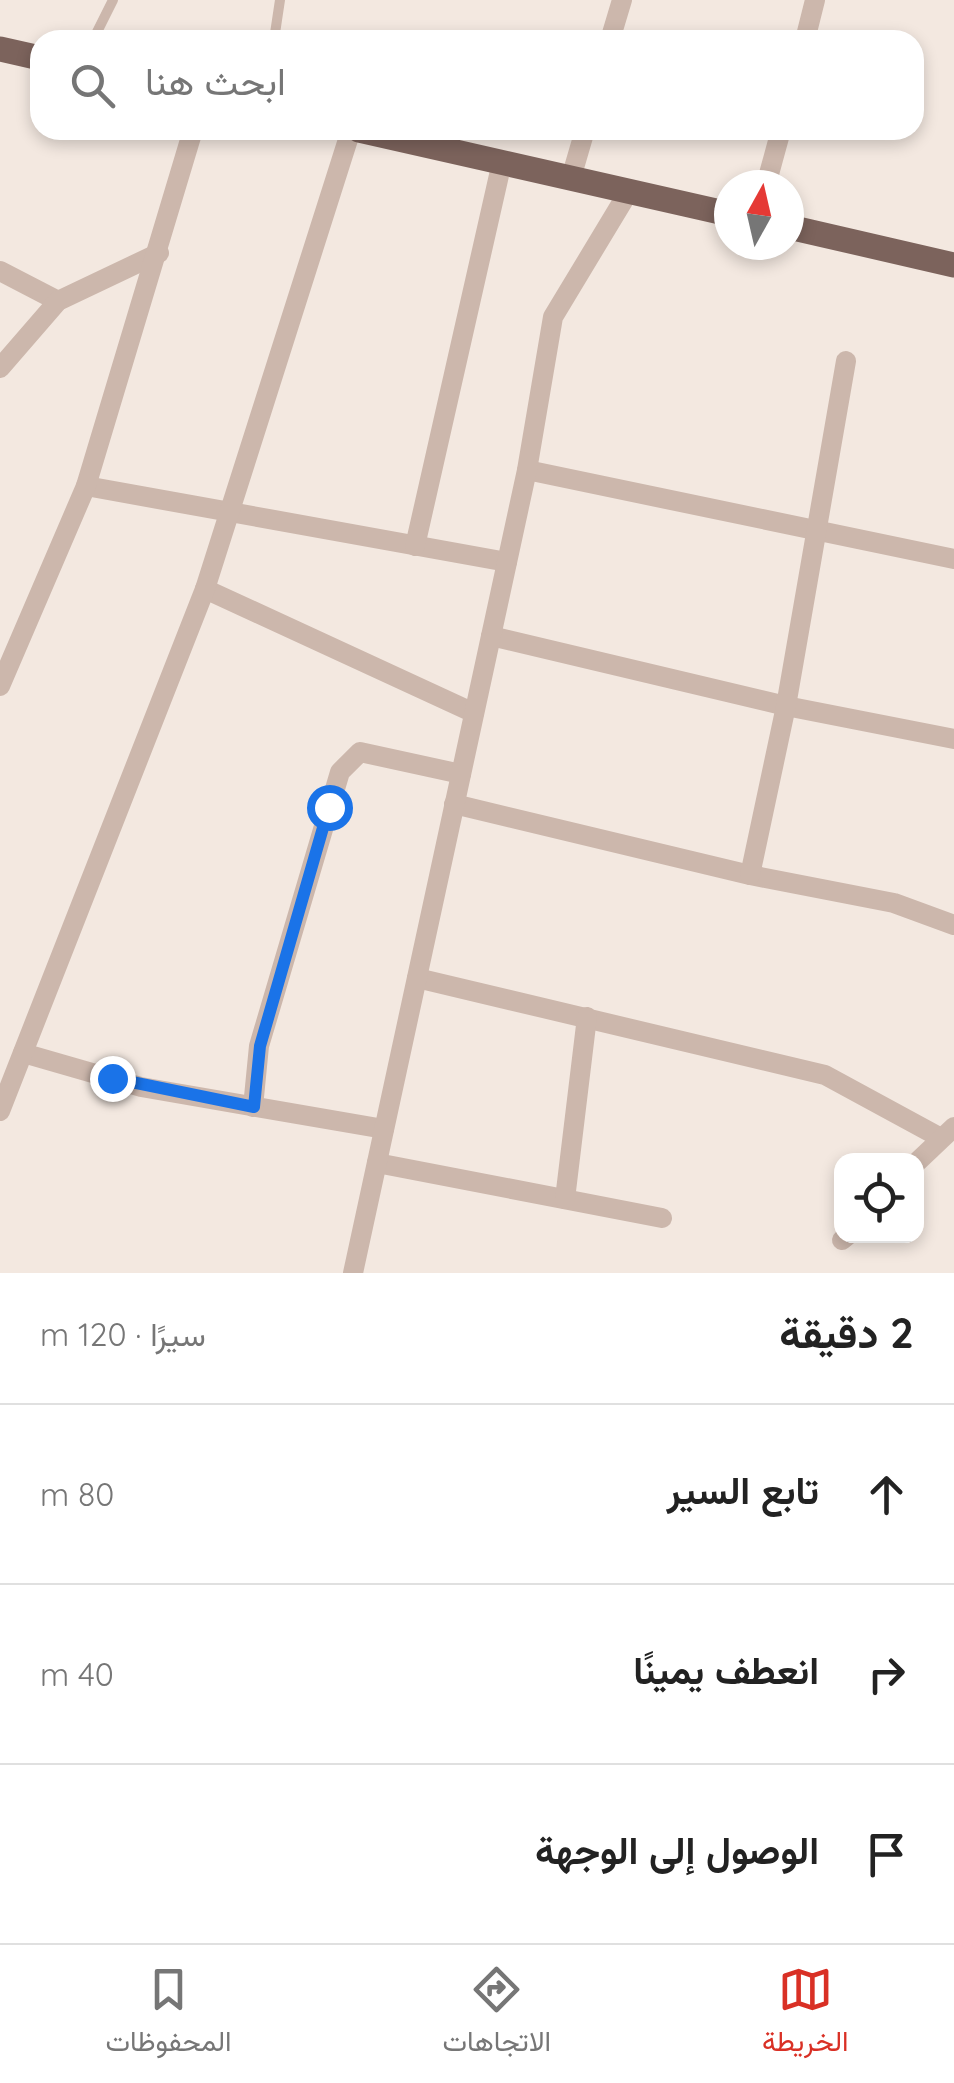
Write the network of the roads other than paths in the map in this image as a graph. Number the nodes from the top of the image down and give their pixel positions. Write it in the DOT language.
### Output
graph roads {
  1 [pos="113,0"];
  2 [pos="280,0"];
  3 [pos="622,0"];
  4 [pos="815,0"];
  5 [pos="98,30"];
  6 [pos="276,30"];
  7 [pos="613,30"];
  8 [pos="808,30"];
  9 [pos="0,49"];
  10 [pos="30,56"];
  11 [pos="190,140"];
  12 [pos="347,140"];
  13 [pos="404,140"];
  14 [pos="581,140"];
  15 [pos="778,140"];
  16 [pos="502,162"];
  17 [pos="770,170"];
  18 [pos="571,178"];
  19 [pos="629,191"];
  20 [pos="714,211"];
  21 [pos="804,230"];
  22 [pos="158,253"];
  23 [pos="954,265"];
  24 [pos="0,270"];
  25 [pos="58,301"];
  26 [pos="846,361"];
  27 [pos="0,368"];
  28 [pos="526,470"];
  29 [pos="86,486"];
  30 [pos="231,513"];
  31 [pos="819,530"];
  32 [pos="415,546"];
  33 [pos="954,558"];
  34 [pos="507,562"];
  35 [pos="206,589"];
  36 [pos="490,636"];
  37 [pos="0,686"];
  38 [pos="786,706"];
  39 [pos="474,713"];
  40 [pos="954,739"];
  41 [pos="461,774"];
  42 [pos="454,804"];
  43 [pos="750,876"];
  44 [pos="954,925"];
  45 [pos="417,978"];
  46 [pos="588,1018"];
  47 [pos="22,1054"];
  48 [pos="254,1107"];
  49 [pos="0,1111"];
  50 [pos="384,1128"];
  51 [pos="947,1132"];
  52 [pos="924,1155"];
  53 [pos="377,1163"];
  54 [pos="564,1199"];
  55 [pos="662,1218"];
  56 [pos="354,1273"];
  1 -- 5 [label="lane"];
  2 -- 6 [label="lane"];
  3 -- 7 [label="street"];
  4 -- 8 [label="street"];
  9 -- 10 [label="main road"];
  11 -- 22 [label="street"];
  12 -- 30 [label="street"];
  13 -- 16 [label="main road"];
  14 -- 18 [label="street"];
  15 -- 17 [label="street"];
  16 -- 18 [label="main road"];
  16 -- 32 [label="street"];
  18 -- 19 [label="main road"];
  19 -- 20 [label="main road"];
  19 -- 28 [label="street"];
  21 -- 23 [label="main road"];
  22 -- 25 [label="street"];
  22 -- 29 [label="street"];
  24 -- 25 [label="street"];
  25 -- 27 [label="street"];
  26 -- 31 [label="street"];
  28 -- 31 [label="street"];
  28 -- 34 [label="street"];
  29 -- 30 [label="street"];
  29 -- 37 [label="street"];
  30 -- 32 [label="street"];
  30 -- 35 [label="street"];
  31 -- 33 [label="street"];
  31 -- 38 [label="street"];
  32 -- 34 [label="street"];
  34 -- 36 [label="street"];
  35 -- 39 [label="street"];
  35 -- 47 [label="street"];
  36 -- 38 [label="street"];
  36 -- 39 [label="street"];
  38 -- 40 [label="street"];
  38 -- 43 [label="street"];
  39 -- 41 [label="street"];
  41 -- 42 [label="street"];
  41 -- 48 [label="street"];
  42 -- 43 [label="street"];
  42 -- 45 [label="street"];
  43 -- 44 [label="street"];
  45 -- 46 [label="street"];
  45 -- 50 [label="street"];
  46 -- 51 [label="street"];
  46 -- 54 [label="street"];
  47 -- 48 [label="street"];
  47 -- 49 [label="street"];
  48 -- 50 [label="street"];
  50 -- 53 [label="street"];
  51 -- 52 [label="street"];
  53 -- 54 [label="street"];
  53 -- 56 [label="street"];
  54 -- 55 [label="street"];
}
